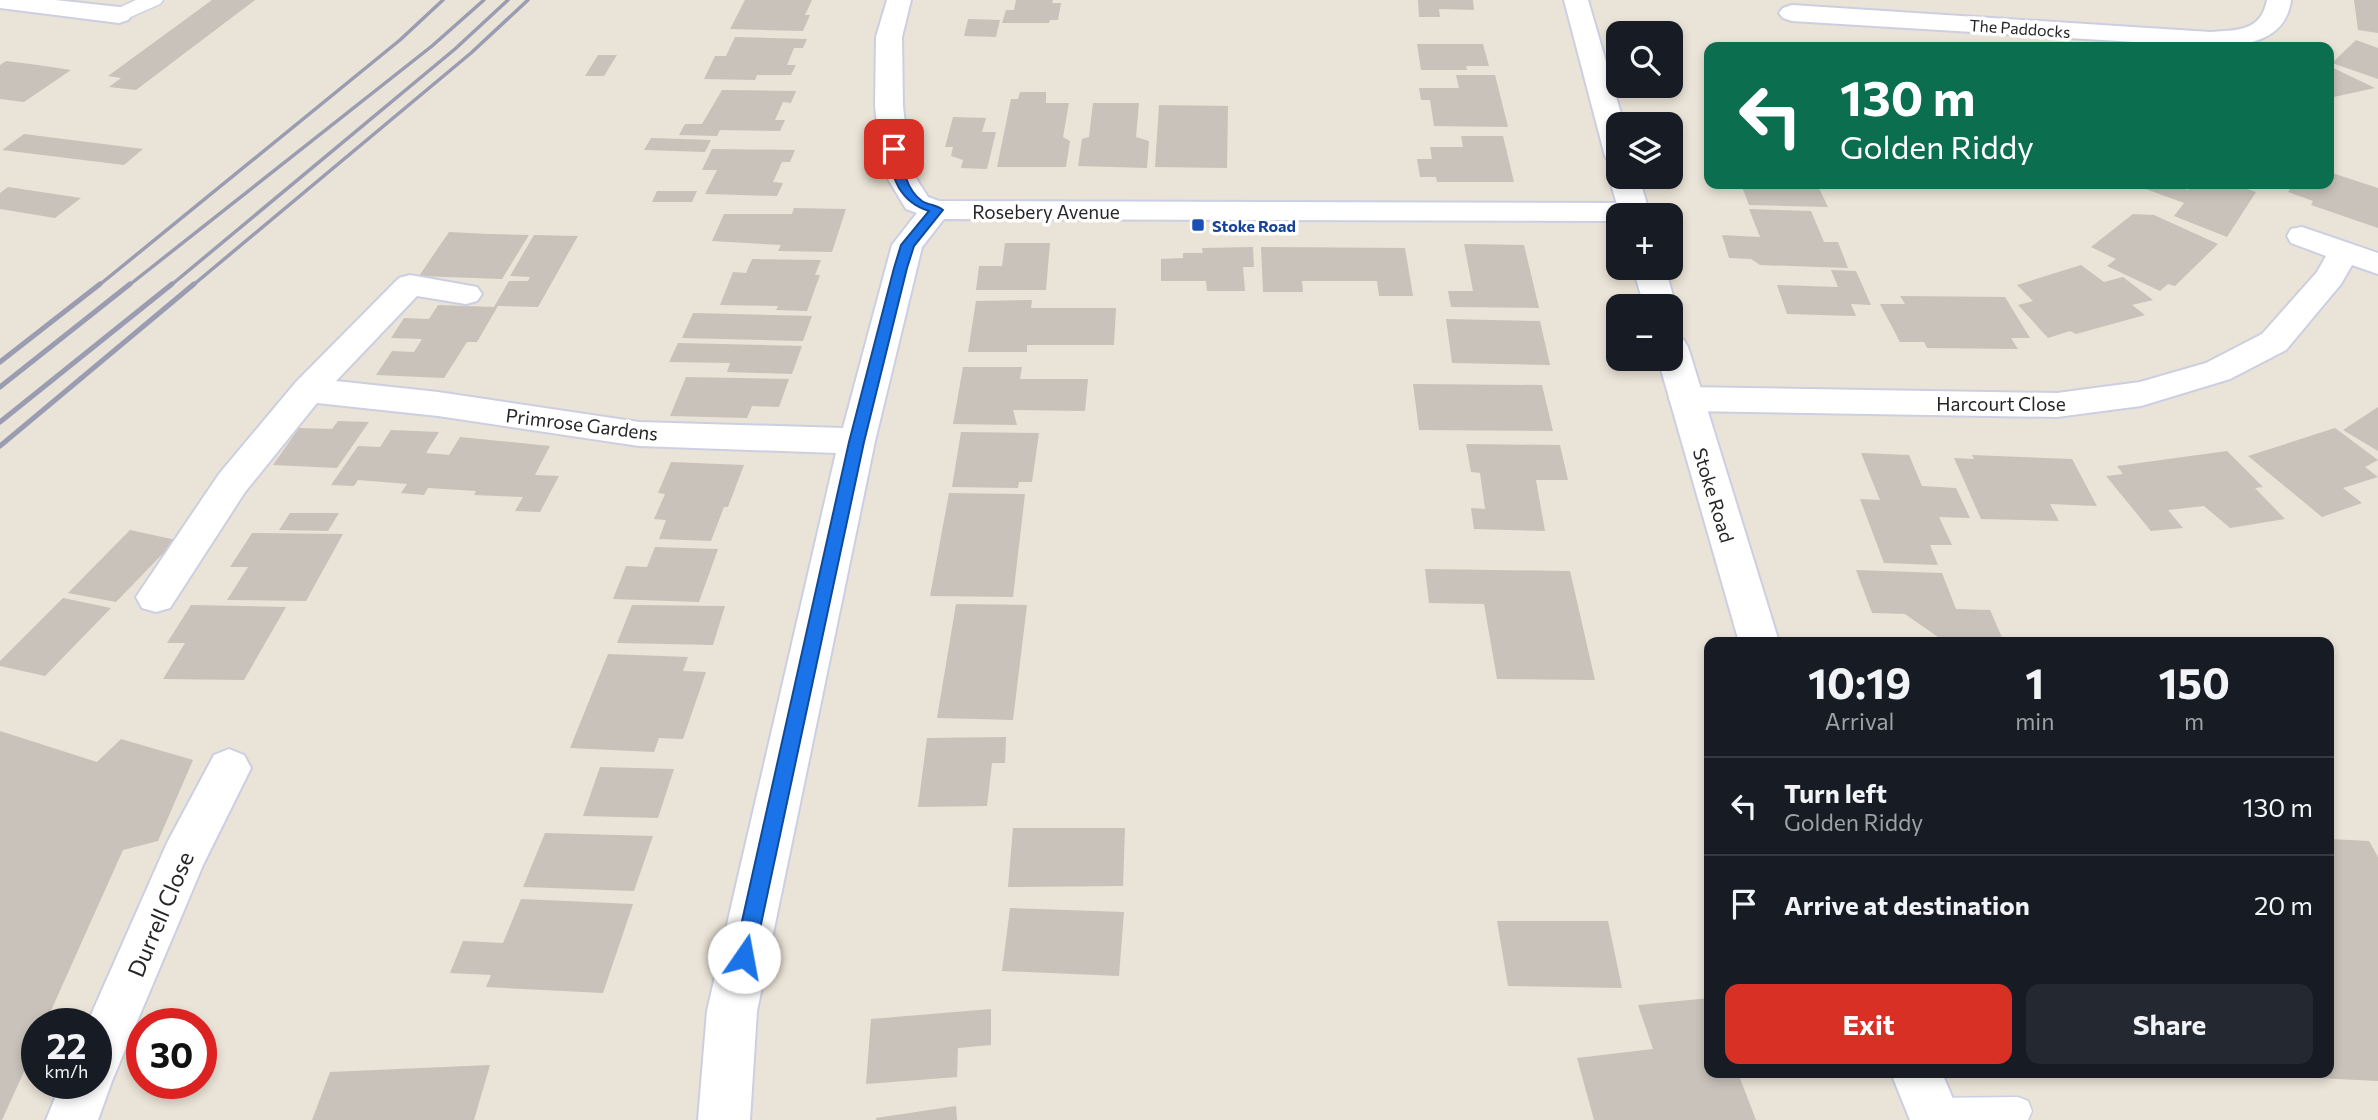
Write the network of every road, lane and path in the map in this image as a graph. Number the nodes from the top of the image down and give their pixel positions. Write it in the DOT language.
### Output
graph roads {
  1 [pos="153,0"];
  2 [pos="899,0"];
  3 [pos="1576,0"];
  4 [pos="2279,0"];
  5 [pos="0,1"];
  6 [pos="1792,13"];
  7 [pos="119,15"];
  8 [pos="1607,112"];
  9 [pos="936,210"];
  10 [pos="1606,214"];
  11 [pos="2302,236"];
  12 [pos="2344,252"];
  13 [pos="2378,264"];
  14 [pos="466,293"];
  15 [pos="1678,371"];
  16 [pos="308,390"];
  17 [pos="1686,399"];
  18 [pos="857,442"];
  19 [pos="156,597"];
  20 [pos="1757,637"];
  21 [pos="229,768"];
  22 [pos="112,1024"];
  23 [pos="81,1099"];
  24 [pos="1928,1101"];
  25 [pos="2018,1111"];
  26 [pos="72,1120"];
  27 [pos="724,1120"];
  1 -- 7 [label="street"];
  2 -- 9 [label="street"];
  3 -- 8 [label="street"];
  4 -- 6 [label="street, The Paddocks"];
  5 -- 7 [label="street"];
  9 -- 10 [label="street, Rosebery Avenue"];
  9 -- 18 [label="street"];
  11 -- 12 [label="street"];
  12 -- 13 [label="street"];
  12 -- 17 [label="street, Harcourt Close"];
  14 -- 16 [label="street"];
  15 -- 17 [label="street, Stoke Road"];
  16 -- 18 [label="street, Primrose Gardens"];
  16 -- 19 [label="street"];
  17 -- 20 [label="street, Stoke Road"];
  18 -- 27 [label="street"];
  21 -- 22 [label="street, Durrell Close"];
  23 -- 26 [label="street"];
  24 -- 25 [label="lane"];
}
